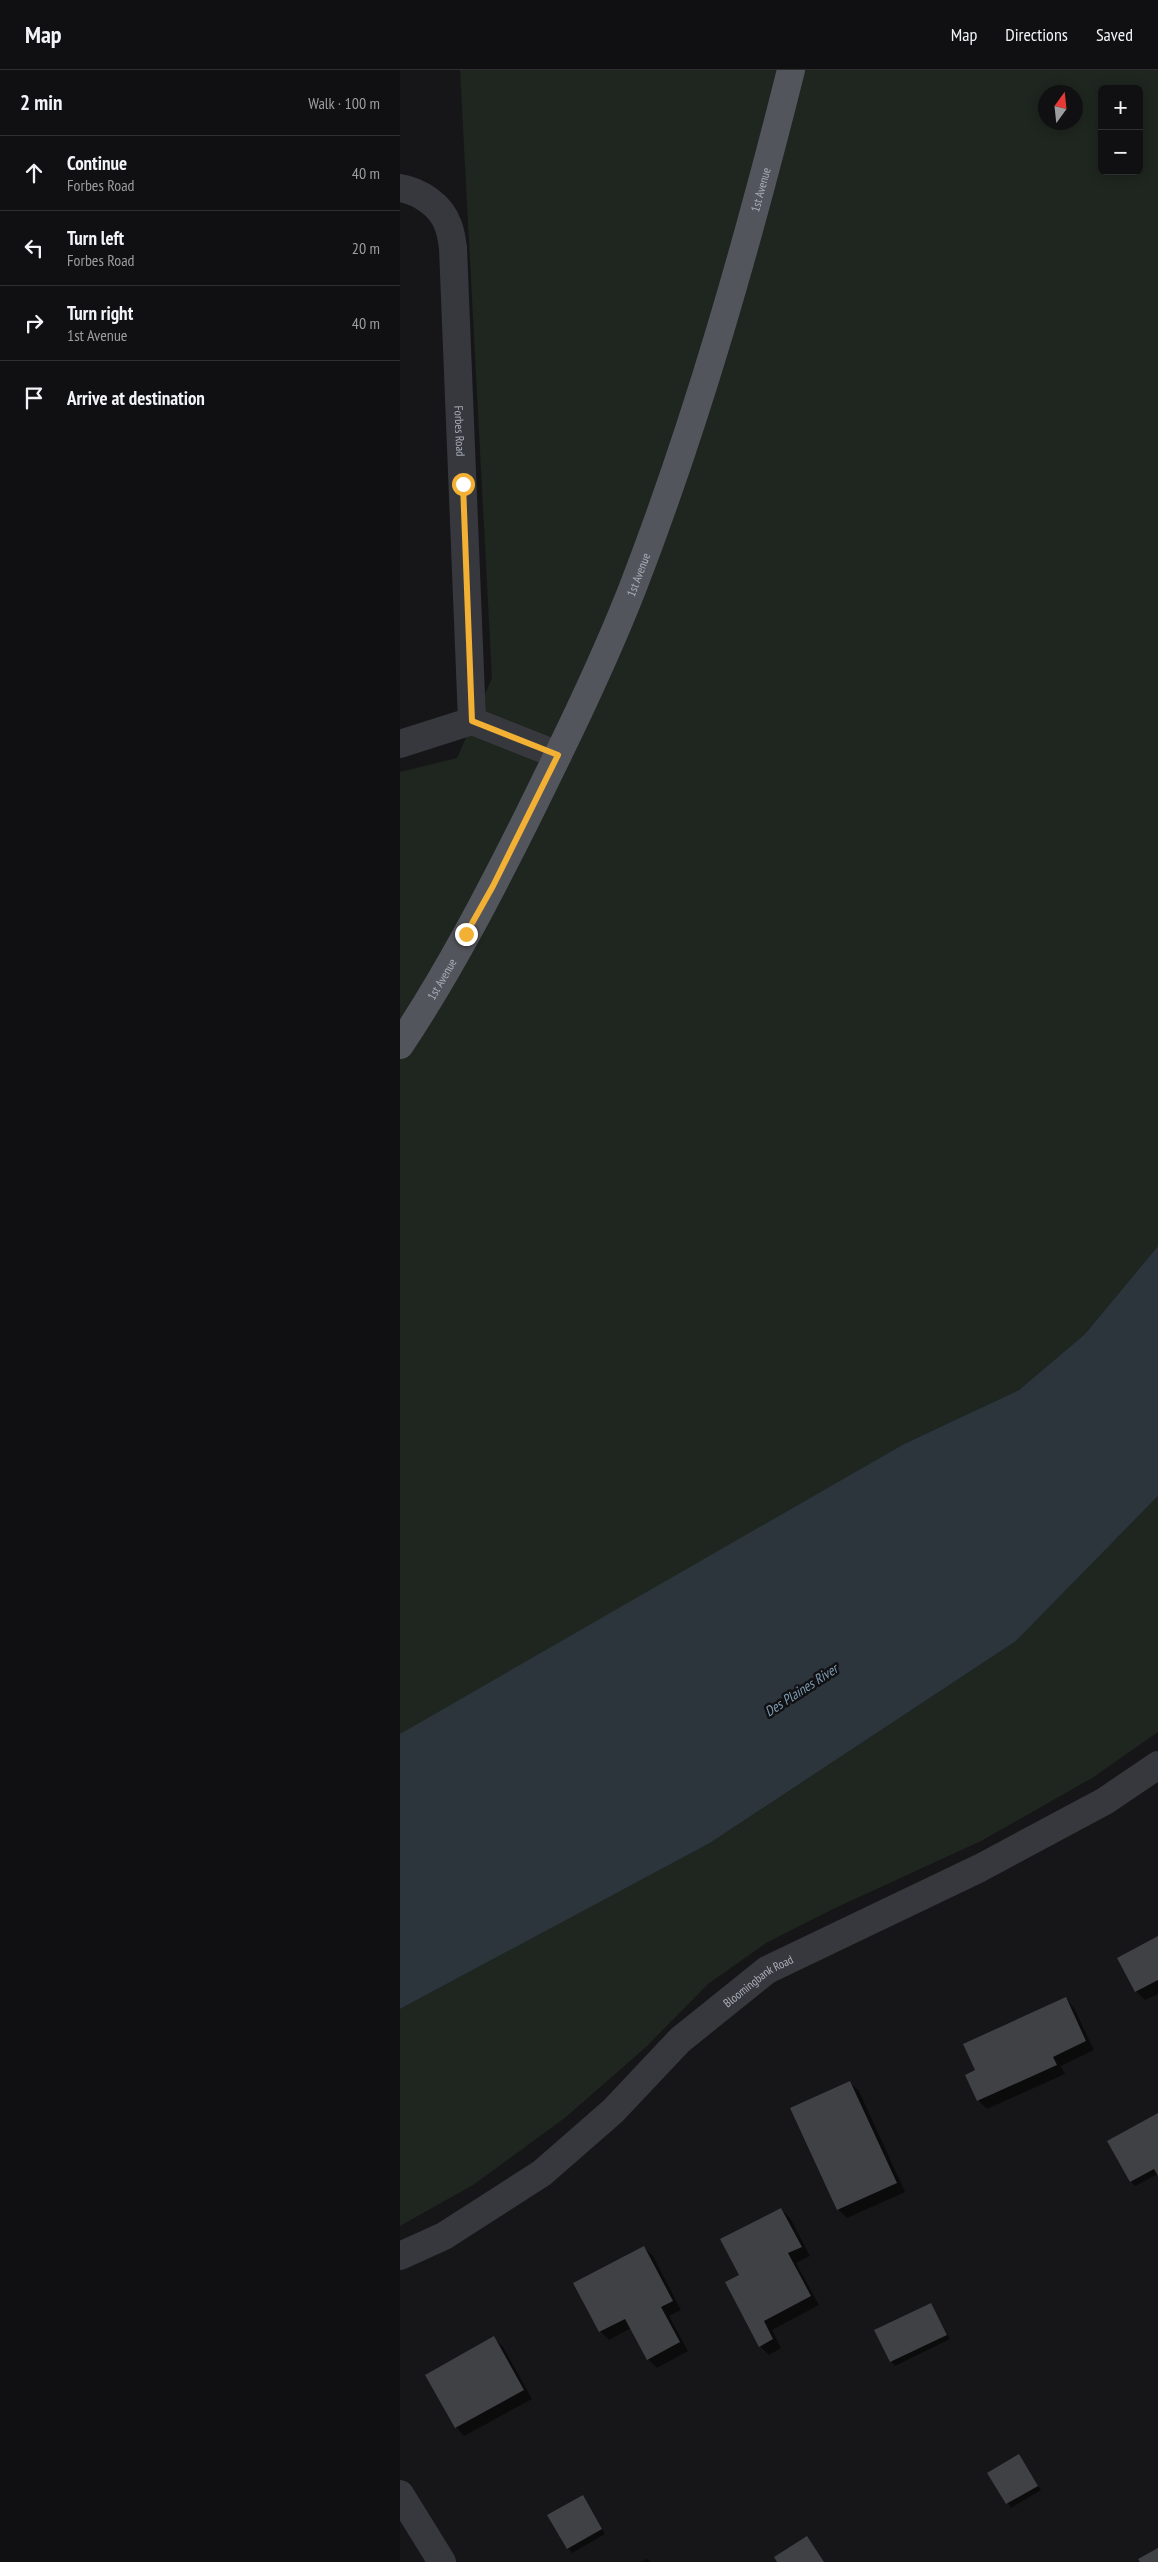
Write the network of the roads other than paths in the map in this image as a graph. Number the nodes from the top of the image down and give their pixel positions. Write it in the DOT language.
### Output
graph roads {
  1 [pos="791,70"];
  2 [pos="400,188"];
  3 [pos="472,721"];
  4 [pos="400,744"];
  5 [pos="558,755"];
  6 [pos="400,1045"];
  7 [pos="1158,1765"];
  8 [pos="400,2256"];
  9 [pos="400,2494"];
  10 [pos="442,2562"];
  1 -- 5 [label="main road, 1st Avenue"];
  2 -- 3 [label="street, Forbes Road"];
  3 -- 4 [label="street"];
  3 -- 5 [label="street"];
  5 -- 6 [label="main road, 1st Avenue"];
  7 -- 8 [label="street, Bloomingbank Road"];
  9 -- 10 [label="street"];
}
